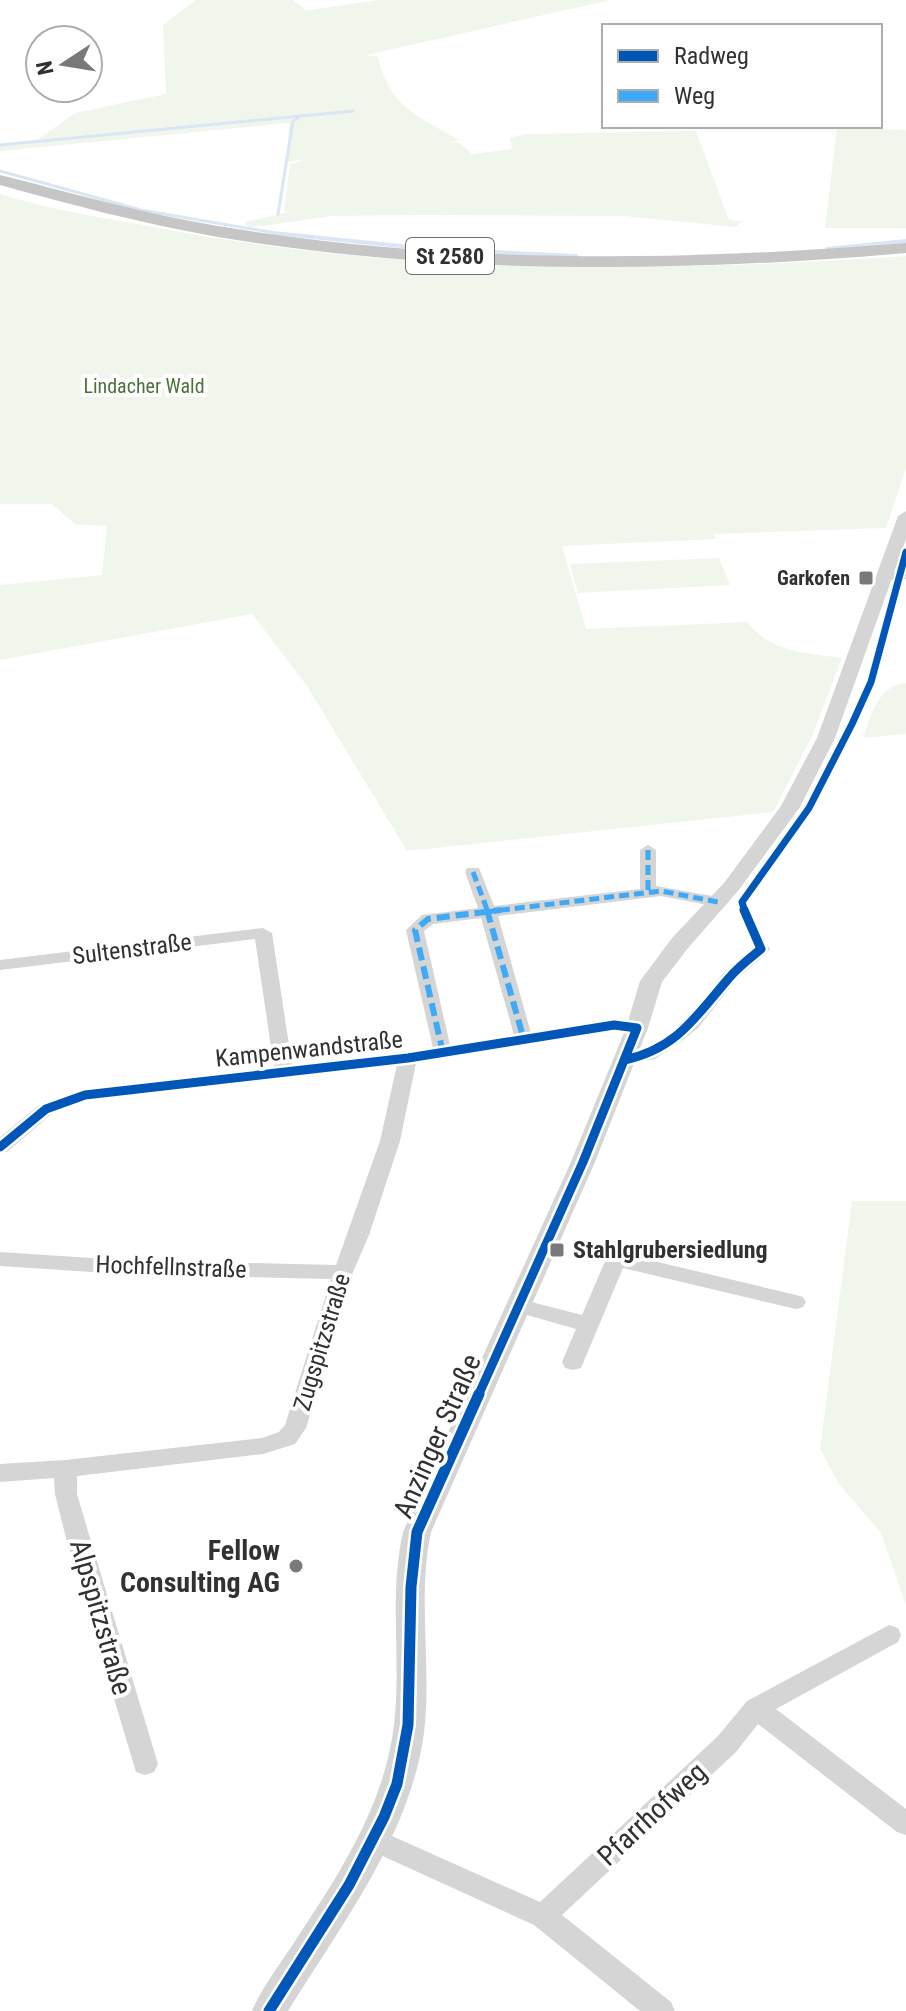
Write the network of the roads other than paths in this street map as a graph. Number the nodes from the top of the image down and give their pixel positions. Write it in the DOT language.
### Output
graph roads {
  1 [pos="0,180"];
  2 [pos="906,248"];
  3 [pos="906,516"];
  4 [pos="906,575"];
  5 [pos="886,576"];
  6 [pos="648,850"];
  7 [pos="473,872"];
  8 [pos="648,893"];
  9 [pos="718,902"];
  10 [pos="488,912"];
  11 [pos="761,949"];
  12 [pos="0,965"];
  13 [pos="637,1028"];
  14 [pos="524,1040"];
  15 [pos="443,1053"];
  16 [pos="408,1058"];
  17 [pos="624,1060"];
  18 [pos="284,1071"];
  19 [pos="0,1147"];
  20 [pos="0,1259"];
  21 [pos="343,1272"];
  22 [pos="796,1302"];
  23 [pos="520,1306"];
  24 [pos="588,1324"];
  25 [pos="573,1362"];
  26 [pos="65,1469"];
  27 [pos="0,1473"];
  28 [pos="889,1635"];
  29 [pos="756,1708"];
  30 [pos="145,1764"];
  31 [pos="906,1824"];
  32 [pos="374,1840"];
  33 [pos="543,1916"];
  34 [pos="269,2011"];
  35 [pos="661,2011"];
  1 -- 2 [label="highway, St 2580"];
  3 -- 5 [label="street, Anzinger Straße"];
  4 -- 5 [label="street"];
  5 -- 9 [label="street, Anzinger Straße"];
  6 -- 8 [label="street"];
  7 -- 10 [label="street"];
  8 -- 9 [label="street"];
  8 -- 10 [label="street"];
  9 -- 13 [label="street, Anzinger Straße"];
  10 -- 14 [label="street"];
  10 -- 15 [label="street"];
  11 -- 17 [label="street"];
  12 -- 18 [label="street, Sultenstraße"];
  13 -- 14 [label="street, Kampenwandstraße"];
  13 -- 17 [label="street, Anzinger Straße"];
  14 -- 15 [label="street, Kampenwandstraße"];
  15 -- 16 [label="street, Kampenwandstraße"];
  16 -- 18 [label="street, Kampenwandstraße"];
  16 -- 21 [label="street, Zugspitzstraße"];
  17 -- 23 [label="street, Anzinger Straße"];
  18 -- 19 [label="street, Kampenwandstraße"];
  20 -- 21 [label="street, Hochfellnstraße"];
  21 -- 26 [label="street, Zugspitzstraße"];
  22 -- 24 [label="street"];
  23 -- 24 [label="street"];
  23 -- 32 [label="street, Anzinger Straße"];
  24 -- 25 [label="street"];
  26 -- 27 [label="street, Zugspitzstraße"];
  26 -- 30 [label="street, Alpspitzstraße"];
  28 -- 29 [label="street, Pfarrhofweg"];
  29 -- 31 [label="street"];
  29 -- 33 [label="street, Pfarrhofweg"];
  32 -- 33 [label="street"];
  32 -- 34 [label="street, Anzinger Straße"];
  33 -- 35 [label="street"];
}
